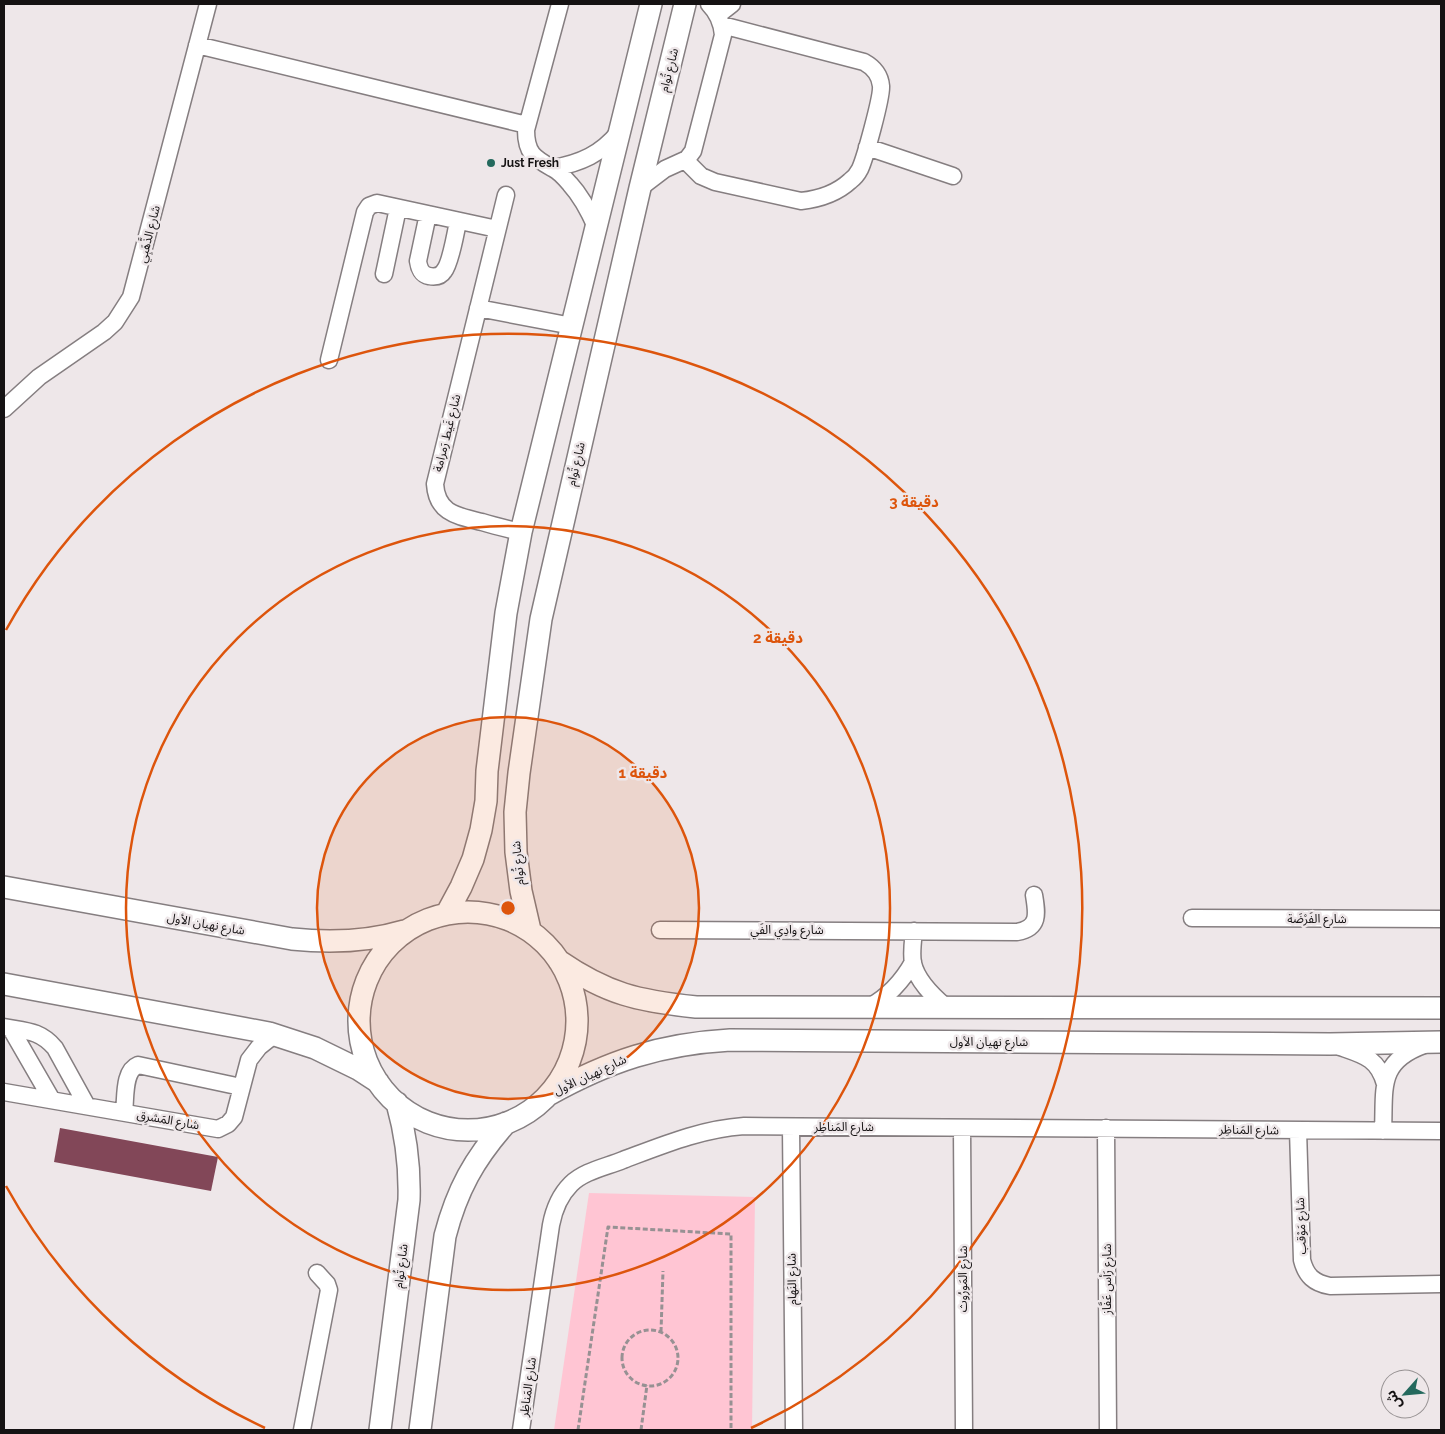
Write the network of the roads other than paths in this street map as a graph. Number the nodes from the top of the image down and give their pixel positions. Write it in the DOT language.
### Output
graph roads {
  1 [pos="208,4"];
  2 [pos="560,4"];
  3 [pos="651,4"];
  4 [pos="685,4"];
  5 [pos="732,4"];
  6 [pos="717,15"];
  7 [pos="197,44"];
  8 [pos="527,125"];
  9 [pos="619,132"];
  10 [pos="867,146"];
  11 [pos="685,160"];
  12 [pos="553,168"];
  13 [pos="953,176"];
  14 [pos="640,188"];
  15 [pos="506,195"];
  16 [pos="398,208"];
  17 [pos="428,214"];
  18 [pos="458,221"];
  19 [pos="596,227"];
  20 [pos="498,229"];
  21 [pos="384,274"];
  22 [pos="478,308"];
  23 [pos="572,326"];
  24 [pos="328,360"];
  25 [pos="4,409"];
  26 [pos="521,532"];
  27 [pos="4,887"];
  28 [pos="1034,895"];
  29 [pos="446,913"];
  30 [pos="1192,918"];
  31 [pos="1441,919"];
  32 [pos="409,929"];
  33 [pos="530,930"];
  34 [pos="660,930"];
  35 [pos="914,931"];
  36 [pos="559,960"];
  37 [pos="913,962"];
  38 [pos="4,984"];
  39 [pos="869,1007"];
  40 [pos="946,1007"];
  41 [pos="1441,1008"];
  42 [pos="7,1028"];
  43 [pos="274,1034"];
  44 [pos="1437,1042"];
  45 [pos="1330,1044"];
  46 [pos="378,1082"];
  47 [pos="1385,1084"];
  48 [pos="241,1087"];
  49 [pos="6,1088"];
  50 [pos="548,1095"];
  51 [pos="52,1100"];
  52 [pos="397,1102"];
  53 [pos="87,1106"];
  54 [pos="124,1112"];
  55 [pos="506,1123"];
  56 [pos="791,1127"];
  57 [pos="962,1128"];
  58 [pos="1106,1128"];
  59 [pos="1298,1130"];
  60 [pos="1383,1131"];
  61 [pos="1441,1131"];
  62 [pos="317,1273"];
  63 [pos="1441,1284"];
  64 [pos="302,1430"];
  65 [pos="380,1430"];
  66 [pos="420,1430"];
  67 [pos="522,1430"];
  68 [pos="794,1430"];
  69 [pos="964,1430"];
  70 [pos="1108,1430"];
  1 -- 7 [label="street, شارع الذَّهَبِي"];
  2 -- 8 [label="street"];
  3 -- 9 [label="main road"];
  4 -- 14 [label="main road, شارع تُوام"];
  5 -- 6 [label="street"];
  6 -- 10 [label="street"];
  6 -- 11 [label="street"];
  7 -- 8 [label="street"];
  7 -- 25 [label="street, شارع الذَّهَبِي"];
  8 -- 12 [label="street"];
  9 -- 12 [label="street"];
  9 -- 19 [label="main road"];
  10 -- 11 [label="street"];
  10 -- 13 [label="street"];
  11 -- 14 [label="street"];
  12 -- 19 [label="street"];
  14 -- 33 [label="main road, شارع تُوام"];
  15 -- 20 [label="street, شارع غَيط رَمرامة"];
  16 -- 17 [label="street"];
  16 -- 21 [label="street"];
  16 -- 24 [label="street"];
  17 -- 18 [label="street"];
  17 -- 18 [label="street"];
  18 -- 20 [label="street"];
  19 -- 23 [label="main road"];
  20 -- 22 [label="street, شارع غَيط رَمرامة"];
  22 -- 23 [label="street"];
  22 -- 26 [label="street, شارع غَيط رَمرامة"];
  23 -- 26 [label="main road"];
  26 -- 29 [label="main road"];
  27 -- 32 [label="main road, شارع نهيان الأول"];
  28 -- 35 [label="street, شارع وادِي الفَي"];
  29 -- 32 [label="main road"];
  29 -- 33 [label="main road"];
  30 -- 31 [label="street, شارع الفَرْضَة"];
  32 -- 46 [label="main road"];
  33 -- 36 [label="main road"];
  34 -- 35 [label="street, شارع وادِي الفَي"];
  35 -- 37 [label="street"];
  36 -- 39 [label="main road"];
  36 -- 50 [label="main road"];
  37 -- 39 [label="street"];
  37 -- 40 [label="street"];
  38 -- 43 [label="main road"];
  39 -- 40 [label="main road"];
  40 -- 41 [label="main road"];
  42 -- 51 [label="street"];
  42 -- 53 [label="street"];
  43 -- 46 [label="main road"];
  43 -- 48 [label="street, شارع المَشرِق"];
  44 -- 45 [label="main road, شارع نهيان الأول"];
  44 -- 47 [label="street"];
  45 -- 47 [label="street"];
  45 -- 50 [label="main road, شارع نهيان الأول"];
  46 -- 52 [label="main road"];
  47 -- 60 [label="street"];
  48 -- 54 [label="street, شارع المَشرِق"];
  48 -- 54 [label="street"];
  49 -- 51 [label="street, شارع المَشرِق"];
  50 -- 55 [label="main road"];
  51 -- 53 [label="street, شارع المَشرِق"];
  52 -- 55 [label="main road"];
  52 -- 65 [label="main road, شارع تُوام"];
  53 -- 54 [label="street, شارع المَشرِق"];
  55 -- 66 [label="main road"];
  56 -- 57 [label="street, شارع المَناظِر"];
  56 -- 67 [label="street, شارع المَناظِر"];
  56 -- 68 [label="street, شارع النَهام"];
  57 -- 58 [label="street, شارع المَناظِر"];
  57 -- 69 [label="street, شارع المَورُوث"];
  58 -- 59 [label="street, شارع المَناظِر"];
  58 -- 70 [label="street, شارع رَأس عَفَّاز"];
  59 -- 60 [label="street, شارع المَناظِر"];
  59 -- 63 [label="street, شارع مَوْقب"];
  60 -- 61 [label="street, شارع المَناظِر"];
  62 -- 64 [label="street"];
}
